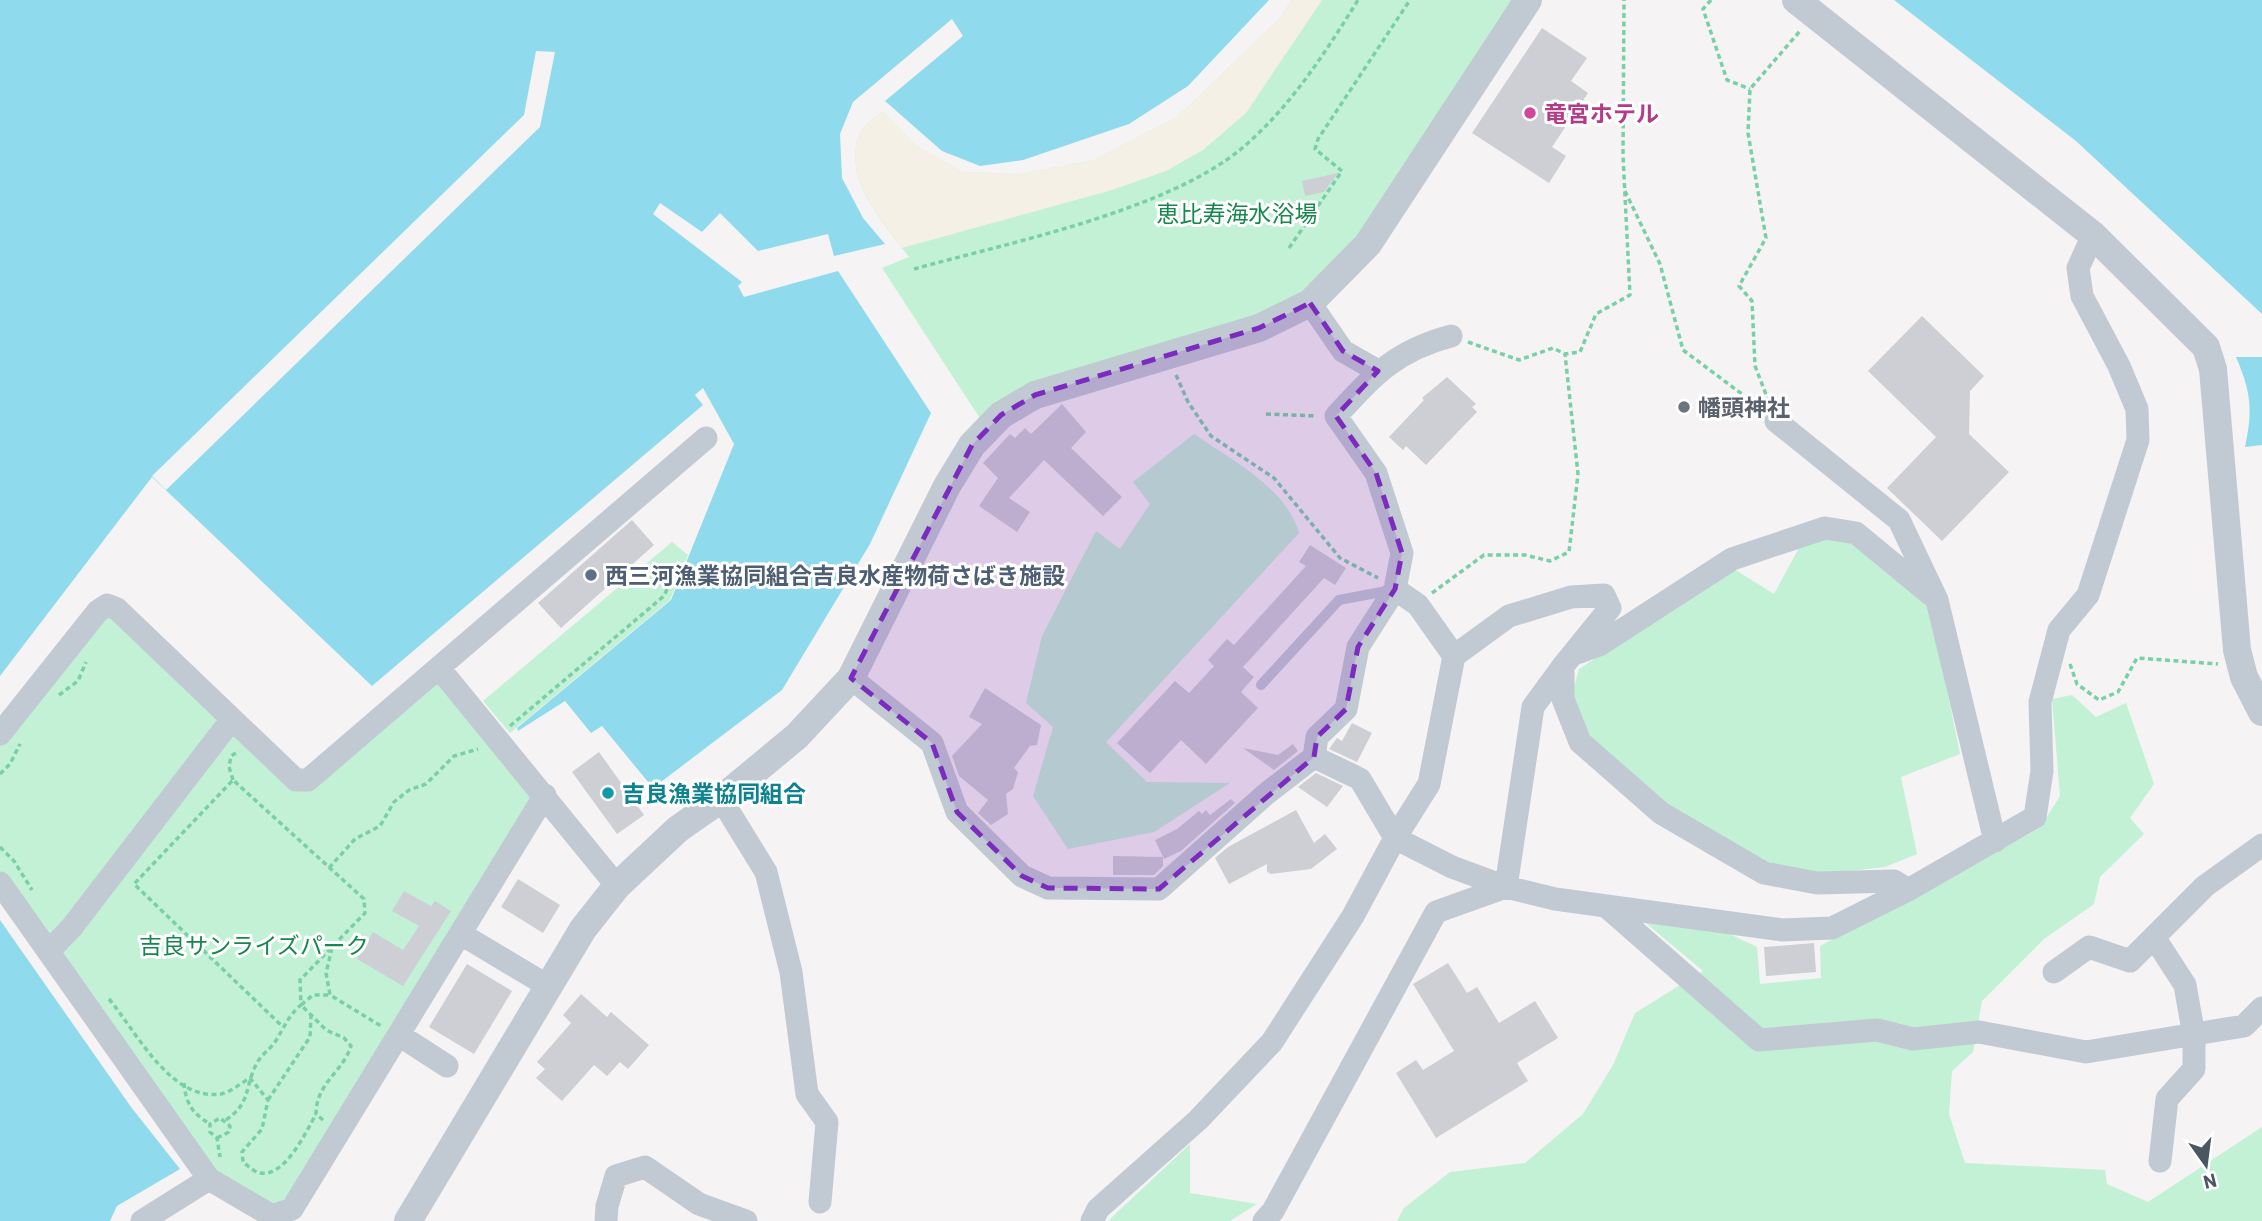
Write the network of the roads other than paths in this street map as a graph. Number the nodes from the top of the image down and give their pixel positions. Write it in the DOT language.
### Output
graph roads {
  1 [pos="1528,0"];
  2 [pos="1797,0"];
  3 [pos="2093,235"];
  4 [pos="1310,303"];
  5 [pos="1451,336"];
  6 [pos="1378,371"];
  7 [pos="1776,421"];
  8 [pos="706,438"];
  9 [pos="1396,584"];
  10 [pos="1937,600"];
  11 [pos="1454,656"];
  12 [pos="1567,661"];
  13 [pos="439,668"];
  14 [pos="851,678"];
  15 [pos="1261,685"];
  16 [pos="2262,712"];
  17 [pos="232,719"];
  18 [pos="10,739"];
  19 [pos="1314,757"];
  20 [pos="545,795"];
  21 [pos="721,799"];
  22 [pos="1395,838"];
  23 [pos="1995,841"];
  24 [pos="2262,845"];
  25 [pos="0,883"];
  26 [pos="617,886"];
  27 [pos="1506,887"];
  28 [pos="1908,890"];
  29 [pos="1607,906"];
  30 [pos="461,934"];
  31 [pos="2154,937"];
  32 [pos="50,951"];
  33 [pos="2054,972"];
  34 [pos="548,986"];
  35 [pos="2262,1008"];
  36 [pos="393,1033"];
  37 [pos="2194,1036"];
  38 [pos="447,1066"];
  39 [pos="2160,1161"];
  40 [pos="214,1169"];
  41 [pos="820,1202"];
  42 [pos="142,1221"];
  43 [pos="408,1221"];
  44 [pos="606,1221"];
  45 [pos="746,1221"];
  46 [pos="1092,1221"];
  47 [pos="1264,1221"];
  1 -- 4 [label="street"];
  2 -- 3 [label="street"];
  3 -- 16 [label="street"];
  3 -- 23 [label="street"];
  4 -- 6 [label="street"];
  4 -- 14 [label="street"];
  5 -- 6 [label="street"];
  6 -- 9 [label="street"];
  7 -- 10 [label="street"];
  8 -- 13 [label="street"];
  9 -- 11 [label="street"];
  9 -- 15 [label="lane"];
  9 -- 19 [label="street"];
  10 -- 12 [label="street"];
  10 -- 23 [label="street"];
  11 -- 12 [label="street"];
  11 -- 22 [label="street"];
  12 -- 27 [label="street"];
  12 -- 28 [label="street"];
  13 -- 17 [label="street"];
  13 -- 20 [label="street"];
  14 -- 19 [label="street"];
  14 -- 21 [label="street"];
  17 -- 18 [label="street"];
  17 -- 32 [label="street"];
  19 -- 22 [label="street"];
  20 -- 26 [label="street"];
  20 -- 30 [label="street"];
  21 -- 26 [label="street"];
  21 -- 41 [label="street"];
  22 -- 27 [label="street"];
  22 -- 46 [label="street"];
  23 -- 28 [label="street"];
  24 -- 31 [label="street"];
  25 -- 32 [label="street"];
  26 -- 34 [label="street"];
  27 -- 29 [label="street"];
  27 -- 47 [label="street"];
  28 -- 29 [label="street"];
  29 -- 37 [label="street"];
  30 -- 34 [label="street"];
  30 -- 36 [label="street"];
  31 -- 33 [label="street"];
  31 -- 37 [label="street"];
  32 -- 40 [label="street"];
  34 -- 43 [label="street"];
  35 -- 37 [label="street"];
  36 -- 38 [label="street"];
  36 -- 40 [label="street"];
  37 -- 39 [label="street"];
  40 -- 42 [label="street"];
  44 -- 45 [label="street"];
}
